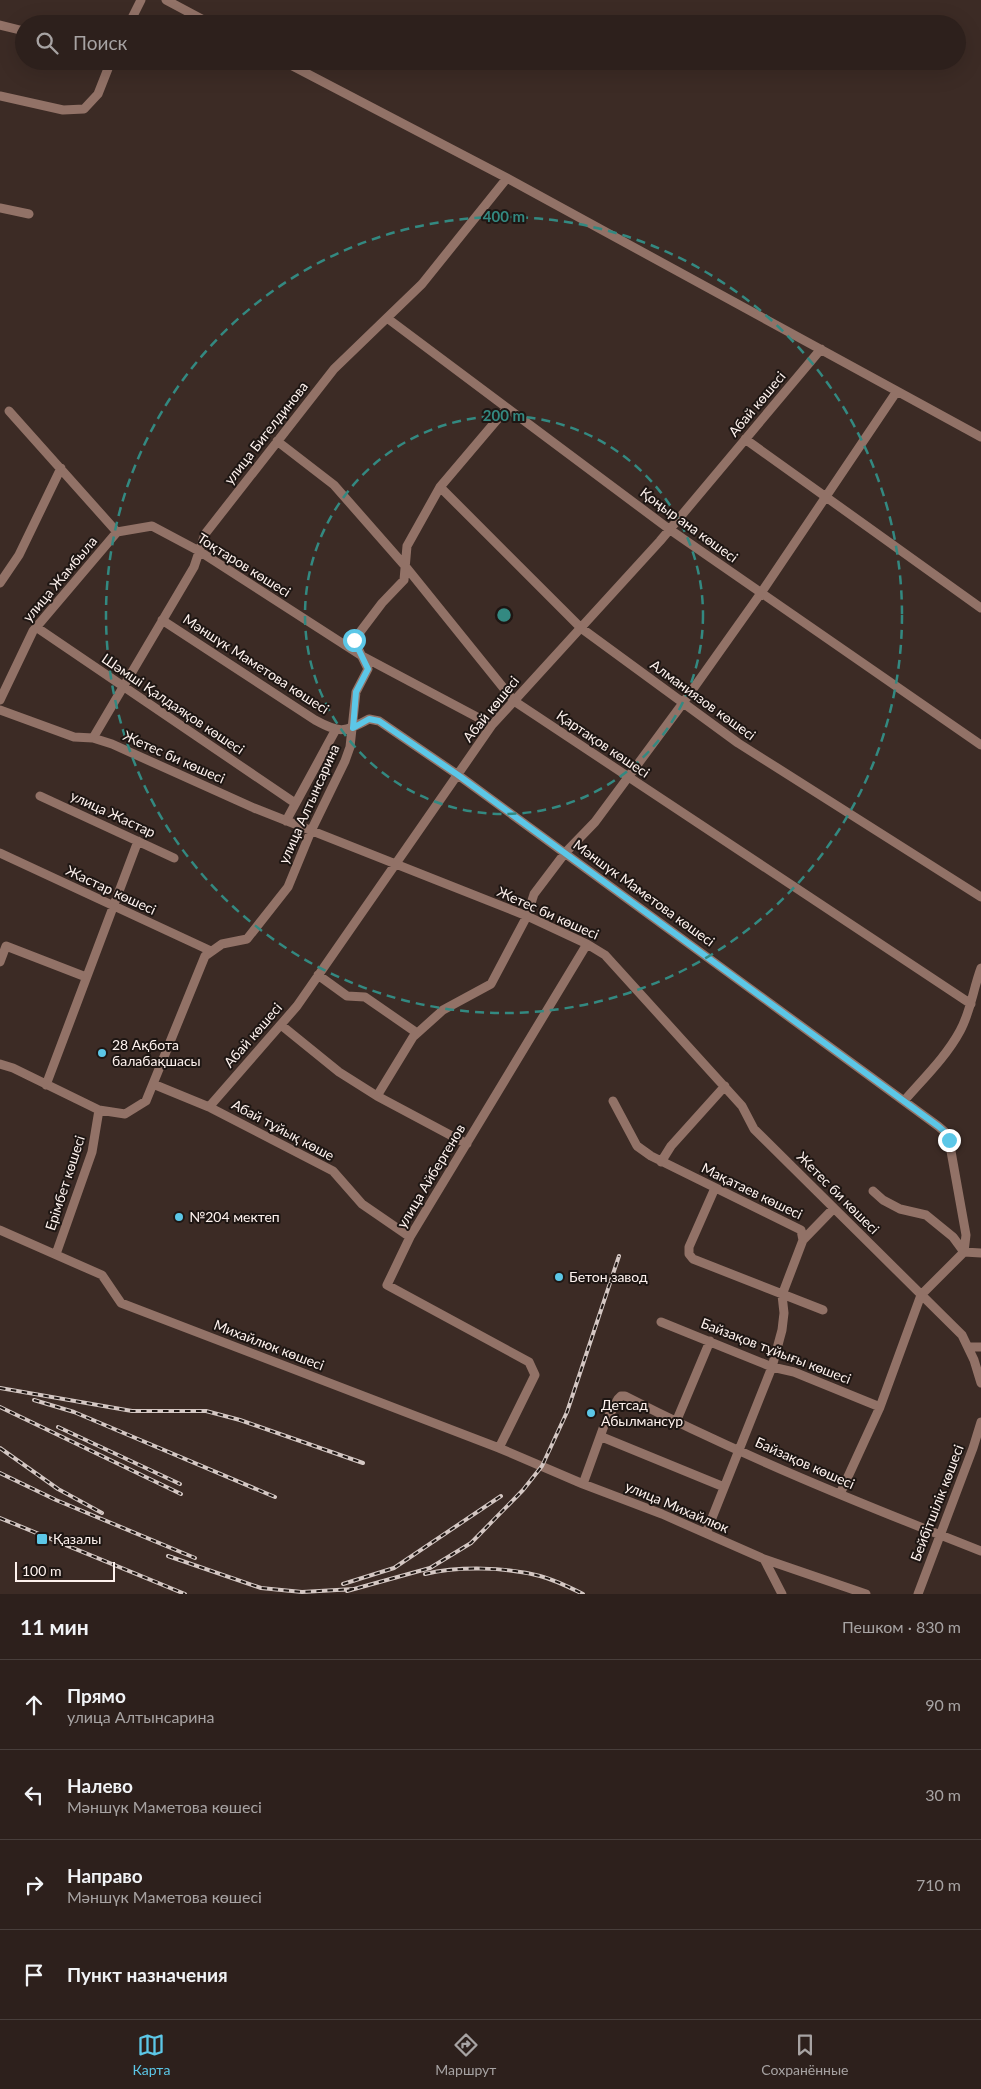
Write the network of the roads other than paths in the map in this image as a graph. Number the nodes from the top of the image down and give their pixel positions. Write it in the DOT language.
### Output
graph roads {
  1 [pos="141,0"];
  2 [pos="166,0"];
  3 [pos="134,15"];
  4 [pos="194,15"];
  5 [pos="0,25"];
  6 [pos="15,29"];
  7 [pos="108,70"];
  8 [pos="300,70"];
  9 [pos="0,96"];
  10 [pos="506,178"];
  11 [pos="0,208"];
  12 [pos="30,214"];
  13 [pos="387,318"];
  14 [pos="821,349"];
  15 [pos="897,391"];
  16 [pos="507,408"];
  17 [pos="10,411"];
  18 [pos="981,437"];
  19 [pos="746,439"];
  20 [pos="278,441"];
  21 [pos="60,468"];
  22 [pos="440,487"];
  23 [pos="825,497"];
  24 [pos="670,529"];
  25 [pos="117,532"];
  26 [pos="199,551"];
  27 [pos="406,567"];
  28 [pos="0,583"];
  29 [pos="761,593"];
  30 [pos="981,608"];
  31 [pos="162,620"];
  32 [pos="36,627"];
  33 [pos="580,628"];
  34 [pos="362,656"];
  35 [pos="123,686"];
  36 [pos="0,700"];
  37 [pos="514,701"];
  38 [pos="683,703"];
  39 [pos="0,710"];
  40 [pos="492,725"];
  41 [pos="353,728"];
  42 [pos="335,731"];
  43 [pos="93,738"];
  44 [pos="981,745"];
  45 [pos="458,775"];
  46 [pos="628,778"];
  47 [pos="40,796"];
  48 [pos="295,803"];
  49 [pos="286,821"];
  50 [pos="311,831"];
  51 [pos="138,841"];
  52 [pos="565,852"];
  53 [pos="0,854"];
  54 [pos="174,858"];
  55 [pos="395,864"];
  56 [pos="981,898"];
  57 [pos="113,906"];
  58 [pos="527,916"];
  59 [pos="587,944"];
  60 [pos="211,951"];
  61 [pos="0,962"];
  62 [pos="981,968"];
  63 [pos="318,975"];
  64 [pos="86,977"];
  65 [pos="971,1004"];
  66 [pos="280,1025"];
  67 [pos="417,1034"];
  68 [pos="0,1064"];
  69 [pos="153,1084"];
  70 [pos="46,1085"];
  71 [pos="725,1086"];
  72 [pos="377,1096"];
  73 [pos="613,1101"];
  74 [pos="904,1101"];
  75 [pos="209,1107"];
  76 [pos="99,1110"];
  77 [pos="467,1144"];
  78 [pos="661,1162"];
  79 [pos="715,1188"];
  80 [pos="873,1191"];
  81 [pos="834,1208"];
  82 [pos="0,1230"];
  83 [pos="410,1237"];
  84 [pos="803,1240"];
  85 [pos="964,1252"];
  86 [pos="56,1254"];
  87 [pos="981,1254"];
  88 [pos="782,1295"];
  89 [pos="921,1295"];
  90 [pos="823,1310"];
  91 [pos="661,1322"];
  92 [pos="710,1341"];
  93 [pos="968,1347"];
  94 [pos="981,1347"];
  95 [pos="772,1367"];
  96 [pos="981,1383"];
  97 [pos="880,1407"];
  98 [pos="676,1422"];
  99 [pos="980,1427"];
  100 [pos="602,1437"];
  101 [pos="498,1448"];
  102 [pos="738,1449"];
  103 [pos="542,1466"];
  104 [pos="582,1484"];
  105 [pos="724,1487"];
  106 [pos="840,1494"];
  107 [pos="706,1533"];
  108 [pos="939,1535"];
  109 [pos="981,1551"];
  110 [pos="764,1559"];
  111 [pos="782,1594"];
  112 [pos="866,1594"];
  113 [pos="918,1594"];
  1 -- 3 [label="street"];
  2 -- 4 [label="street"];
  5 -- 6 [label="street"];
  7 -- 9 [label="street"];
  8 -- 10 [label="street"];
  10 -- 13 [label="street, улица Бигелдинова"];
  10 -- 14 [label="street"];
  11 -- 12 [label="street"];
  13 -- 16 [label="street, Қоңыр ана көшесі"];
  13 -- 20 [label="street, улица Бигелдинова"];
  14 -- 15 [label="street"];
  14 -- 19 [label="street, Абай көшесі"];
  15 -- 18 [label="street"];
  15 -- 23 [label="street"];
  16 -- 22 [label="street, улица Алтынсарина"];
  16 -- 24 [label="street, Қоңыр ана көшесі"];
  17 -- 21 [label="street"];
  19 -- 23 [label="street"];
  19 -- 24 [label="street, Абай көшесі"];
  20 -- 26 [label="street, улица Бигелдинова"];
  20 -- 27 [label="street, Қартақов көшесі"];
  21 -- 25 [label="street"];
  21 -- 28 [label="street"];
  22 -- 27 [label="street, улица Алтынсарина"];
  22 -- 33 [label="street, Алманиязов көшесі"];
  23 -- 29 [label="street"];
  23 -- 30 [label="street"];
  24 -- 29 [label="street, Қоңыр ана көшесі"];
  24 -- 33 [label="street, Абай көшесі"];
  25 -- 26 [label="street, Тоқтаров көшесі"];
  25 -- 32 [label="street, улица Жамбыла"];
  26 -- 31 [label="street, улица Бигелдинова"];
  26 -- 34 [label="street, Тоқтаров көшесі"];
  27 -- 34 [label="street, улица Алтынсарина"];
  27 -- 37 [label="street, Қартақов көшесі"];
  29 -- 38 [label="street"];
  29 -- 44 [label="street, Қоңыр ана көшесі"];
  31 -- 35 [label="street, улица Бигелдинова"];
  31 -- 42 [label="street, Мәншүк Маметова көшесі"];
  32 -- 35 [label="street, Шәмші Қалдаяқов көшесі"];
  32 -- 36 [label="street, улица Жамбыла"];
  33 -- 37 [label="street, Абай көшесі"];
  33 -- 38 [label="street, Алманиязов көшесі"];
  34 -- 40 [label="street, Тоқтаров көшесі"];
  34 -- 41 [label="street, улица Алтынсарина"];
  35 -- 43 [label="street, улица Бигелдинова"];
  35 -- 48 [label="street, Шәмші Қалдаяқов көшесі"];
  37 -- 40 [label="street, Абай көшесі"];
  37 -- 46 [label="street, Қартақов көшесі"];
  38 -- 46 [label="street"];
  38 -- 56 [label="street, Алманиязов көшесі"];
  39 -- 43 [label="street, Жетес би көшесі"];
  40 -- 45 [label="street, Абай көшесі"];
  41 -- 42 [label="street, Мәншүк Маметова көшесі"];
  41 -- 45 [label="street, Мәншүк Маметова көшесі"];
  41 -- 50 [label="street, улица Алтынсарина"];
  42 -- 48 [label="street"];
  43 -- 49 [label="street, Жетес би көшесі"];
  45 -- 52 [label="street, Мәншүк Маметова көшесі"];
  45 -- 55 [label="street, Абай көшесі"];
  46 -- 52 [label="street"];
  46 -- 65 [label="street, Қартақов көшесі"];
  47 -- 51 [label="street, улица Жастар"];
  48 -- 49 [label="street"];
  49 -- 50 [label="street, Жетес би көшесі"];
  50 -- 55 [label="street, Жетес би көшесі"];
  50 -- 60 [label="street, улица Алтынсарина"];
  51 -- 54 [label="street, улица Жастар"];
  51 -- 57 [label="street"];
  52 -- 58 [label="street"];
  52 -- 74 [label="street, Мәншүк Маметова көшесі"];
  53 -- 57 [label="street, Жастар көшесі"];
  55 -- 58 [label="street, Жетес би көшесі"];
  55 -- 63 [label="street, Абай көшесі"];
  57 -- 60 [label="street, Жастар көшесі"];
  57 -- 64 [label="street"];
  58 -- 59 [label="street, Жетес би көшесі"];
  58 -- 67 [label="street"];
  59 -- 71 [label="street, Жетес би көшесі"];
  59 -- 77 [label="street, улица Айбергенов"];
  60 -- 69 [label="street"];
  61 -- 64 [label="street"];
  62 -- 65 [label="street"];
  63 -- 66 [label="street, Абай көшесі"];
  63 -- 67 [label="street"];
  64 -- 70 [label="street"];
  65 -- 74 [label="street"];
  66 -- 72 [label="street"];
  66 -- 75 [label="street, Абай көшесі"];
  67 -- 72 [label="street"];
  68 -- 70 [label="street"];
  69 -- 75 [label="street, Абай тұйық көше"];
  69 -- 76 [label="street"];
  70 -- 76 [label="street"];
  71 -- 78 [label="street"];
  71 -- 81 [label="street, Жетес би көшесі"];
  72 -- 77 [label="street"];
  73 -- 78 [label="street, Мақатаев көшесі"];
  74 -- 85 [label="street, Мәншүк Маметова көшесі"];
  75 -- 83 [label="street, Абай тұйық көше"];
  76 -- 86 [label="street, Ерімбет көшесі"];
  77 -- 83 [label="street, улица Айбергенов"];
  78 -- 79 [label="street, Мақатаев көшесі"];
  79 -- 84 [label="street, Мақатаев көшесі"];
  79 -- 88 [label="street"];
  80 -- 85 [label="street"];
  81 -- 84 [label="street"];
  81 -- 89 [label="street, Жетес би көшесі"];
  82 -- 86 [label="street, Михайлюк көшесі"];
  83 -- 101 [label="street, улица Айбергенов"];
  84 -- 88 [label="street, Мақатаев көшесі"];
  85 -- 87 [label="street"];
  85 -- 89 [label="street"];
  86 -- 101 [label="street, Михайлюк көшесі"];
  88 -- 90 [label="street"];
  88 -- 95 [label="street, Мақатаев көшесі"];
  89 -- 93 [label="street, Жетес би көшесі"];
  89 -- 97 [label="street"];
  91 -- 92 [label="street, Байзақов тұйығы көшесі"];
  92 -- 95 [label="street, Байзақов тұйығы көшесі"];
  92 -- 98 [label="street"];
  93 -- 94 [label="street"];
  93 -- 96 [label="street, Жетес би көшесі"];
  95 -- 97 [label="street, Байзақов тұйығы көшесі"];
  95 -- 102 [label="street, Мақатаев көшесі"];
  97 -- 106 [label="street"];
  98 -- 100 [label="street, Байзақов көшесі"];
  98 -- 102 [label="street, Байзақов көшесі"];
  99 -- 108 [label="street, Бейбітшілік көшесі"];
  100 -- 104 [label="street"];
  100 -- 105 [label="street"];
  101 -- 103 [label="street, Михайлюк көшесі"];
  102 -- 105 [label="street, Мақатаев көшесі"];
  102 -- 106 [label="street, Байзақов көшесі"];
  103 -- 104 [label="street, улица Михайлюк"];
  104 -- 107 [label="street, улица Михайлюк"];
  105 -- 107 [label="street, Мақатаев көшесі"];
  106 -- 108 [label="street, Байзақов көшесі"];
  107 -- 110 [label="street, улица Михайлюк"];
  108 -- 109 [label="street, Байзақов көшесі"];
  108 -- 113 [label="street, Бейбітшілік көшесі"];
  110 -- 111 [label="street"];
  110 -- 112 [label="street, улица Михайлюк"];
}
